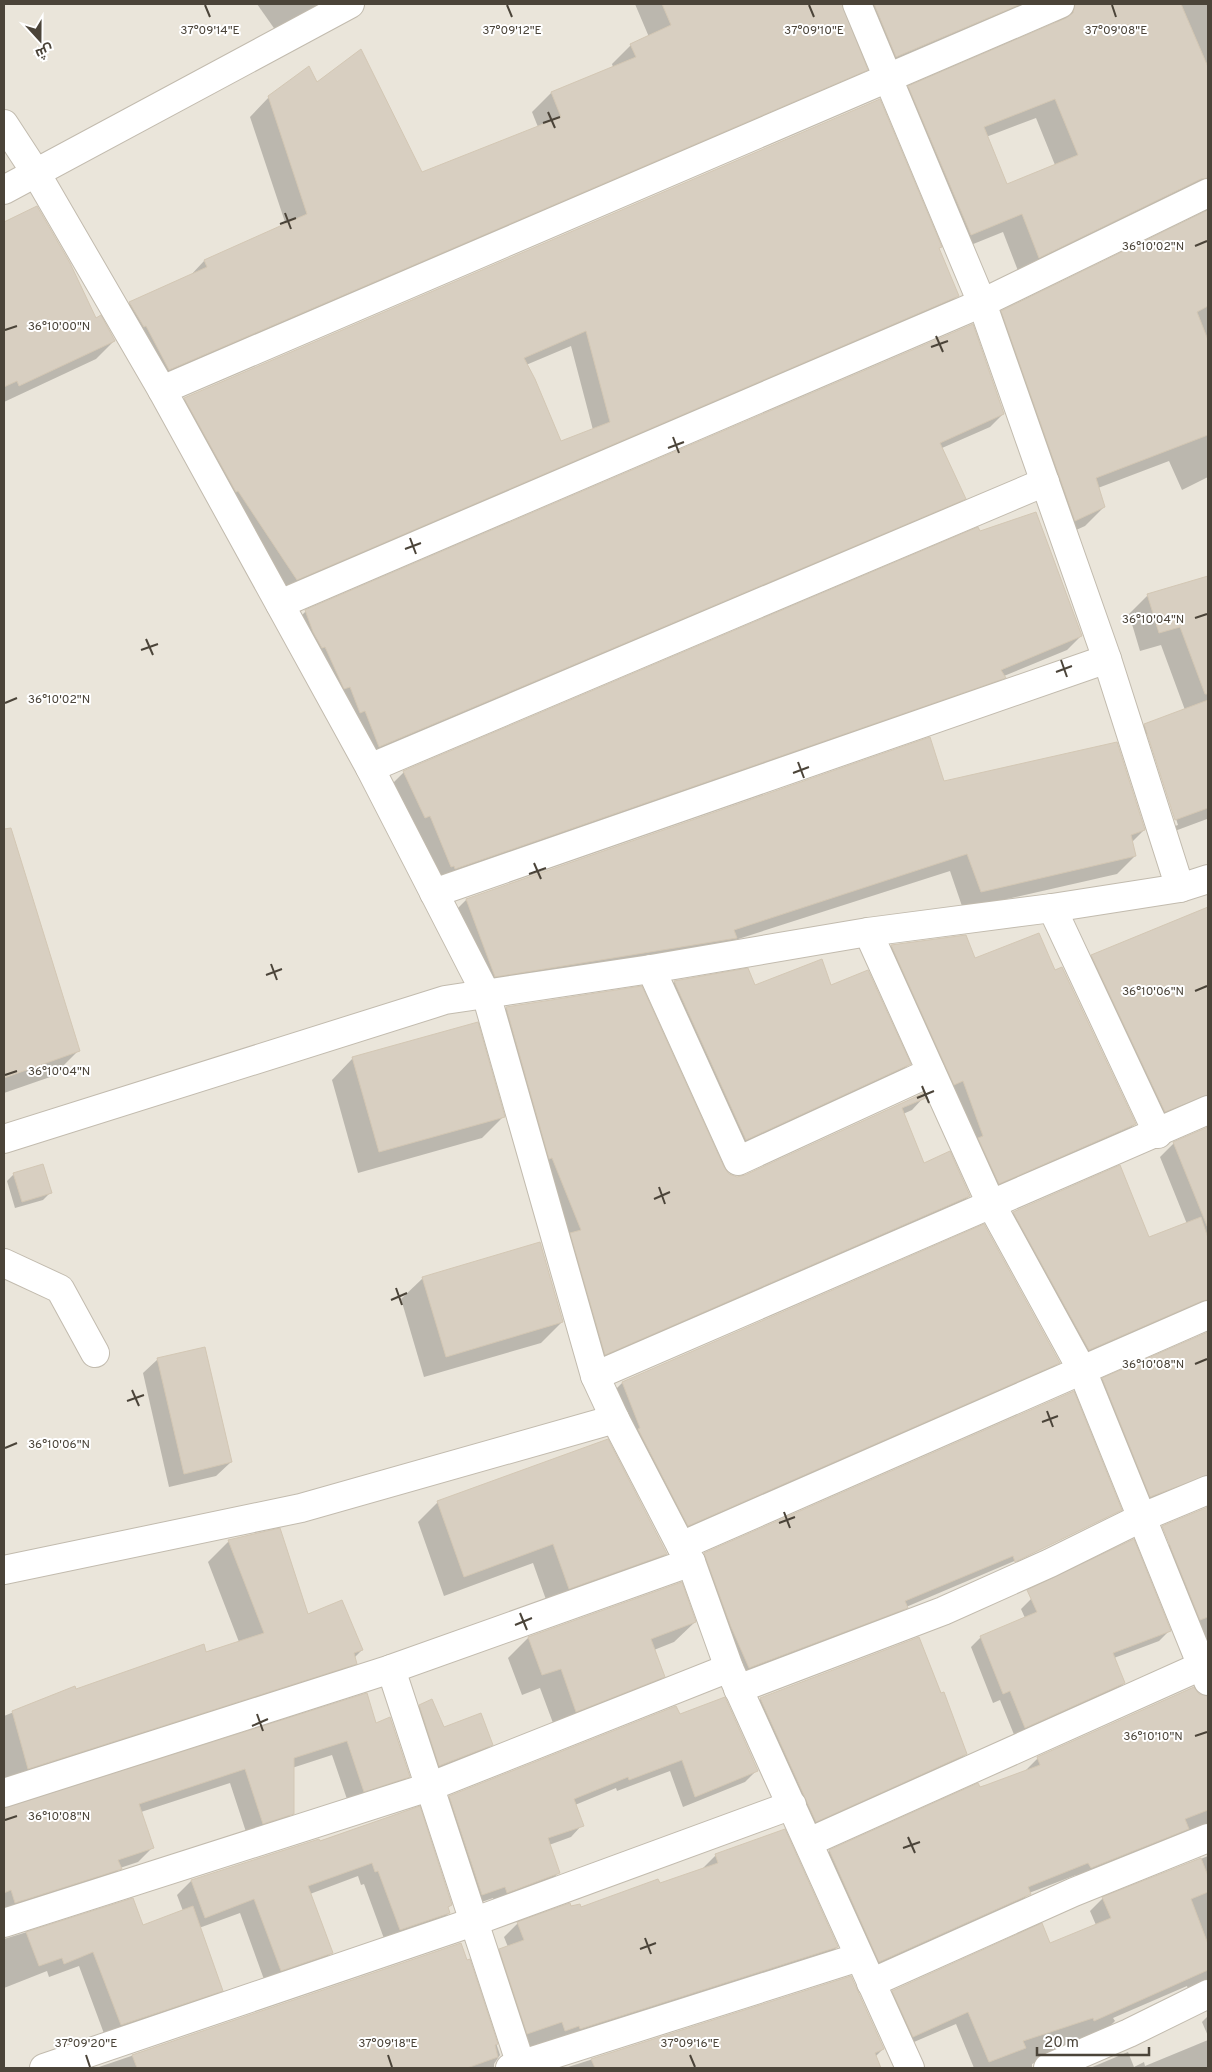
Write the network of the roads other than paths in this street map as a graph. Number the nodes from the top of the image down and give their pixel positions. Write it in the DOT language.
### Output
graph roads {
  1 [pos="350,4"];
  2 [pos="857,4"];
  3 [pos="1060,4"];
  4 [pos="888,78"];
  5 [pos="4,124"];
  6 [pos="36,173"];
  7 [pos="4,190"];
  8 [pos="1208,193"];
  9 [pos="982,304"];
  10 [pos="162,390"];
  11 [pos="1044,482"];
  12 [pos="280,604"];
  13 [pos="1107,659"];
  14 [pos="370,768"];
  15 [pos="1208,878"];
  16 [pos="1180,888"];
  17 [pos="434,893"];
  18 [pos="1052,908"];
  19 [pos="868,932"];
  20 [pos="651,969"];
  21 [pos="486,994"];
  22 [pos="931,1072"];
  23 [pos="1208,1110"];
  24 [pos="1158,1134"];
  25 [pos="4,1139"];
  26 [pos="991,1204"];
  27 [pos="4,1264"];
  28 [pos="1208,1315"];
  29 [pos="95,1352"];
  30 [pos="1082,1370"];
  31 [pos="595,1376"];
  32 [pos="615,1419"];
  33 [pos="1208,1490"];
  34 [pos="1143,1517"];
  35 [pos="686,1554"];
  36 [pos="4,1570"];
  37 [pos="391,1669"];
  38 [pos="1206,1670"];
  39 [pos="733,1678"];
  40 [pos="429,1787"];
  41 [pos="4,1793"];
  42 [pos="792,1805"];
  43 [pos="1208,1838"];
  44 [pos="809,1842"];
  45 [pos="473,1922"];
  46 [pos="4,1923"];
  47 [pos="859,1957"];
  48 [pos="871,1983"];
  49 [pos="1208,1994"];
  50 [pos="517,2067"];
  51 [pos="44,2068"];
  52 [pos="910,2068"];
  53 [pos="1048,2068"];
  1 -- 6 [label="street"];
  2 -- 4 [label="street"];
  3 -- 4 [label="street"];
  4 -- 9 [label="street"];
  4 -- 10 [label="street"];
  5 -- 6 [label="street"];
  6 -- 7 [label="street"];
  6 -- 10 [label="street"];
  8 -- 9 [label="street"];
  9 -- 11 [label="street"];
  9 -- 12 [label="street"];
  10 -- 12 [label="street"];
  11 -- 13 [label="street"];
  11 -- 14 [label="street"];
  12 -- 14 [label="street"];
  13 -- 16 [label="street"];
  13 -- 17 [label="street"];
  14 -- 17 [label="street"];
  15 -- 16 [label="street"];
  16 -- 18 [label="street"];
  17 -- 21 [label="street"];
  18 -- 19 [label="street"];
  18 -- 24 [label="street"];
  19 -- 20 [label="street"];
  19 -- 22 [label="street"];
  20 -- 21 [label="street"];
  20 -- 22 [label="street"];
  21 -- 25 [label="street"];
  21 -- 31 [label="street"];
  22 -- 26 [label="street"];
  23 -- 24 [label="street"];
  24 -- 26 [label="street"];
  26 -- 30 [label="street"];
  26 -- 31 [label="street"];
  27 -- 29 [label="street"];
  28 -- 30 [label="street"];
  30 -- 34 [label="street"];
  30 -- 35 [label="street"];
  31 -- 32 [label="street"];
  32 -- 35 [label="street"];
  32 -- 36 [label="street"];
  33 -- 34 [label="street"];
  34 -- 38 [label="street"];
  34 -- 39 [label="street"];
  35 -- 37 [label="street"];
  35 -- 39 [label="street"];
  37 -- 40 [label="street"];
  37 -- 41 [label="street"];
  38 -- 44 [label="street"];
  39 -- 40 [label="street"];
  39 -- 42 [label="street"];
  40 -- 45 [label="street"];
  40 -- 46 [label="street"];
  42 -- 44 [label="street"];
  42 -- 45 [label="street"];
  43 -- 48 [label="street"];
  44 -- 47 [label="street"];
  45 -- 50 [label="street"];
  45 -- 51 [label="street"];
  47 -- 48 [label="street"];
  47 -- 50 [label="street"];
  48 -- 52 [label="street"];
  49 -- 53 [label="street"];
}
